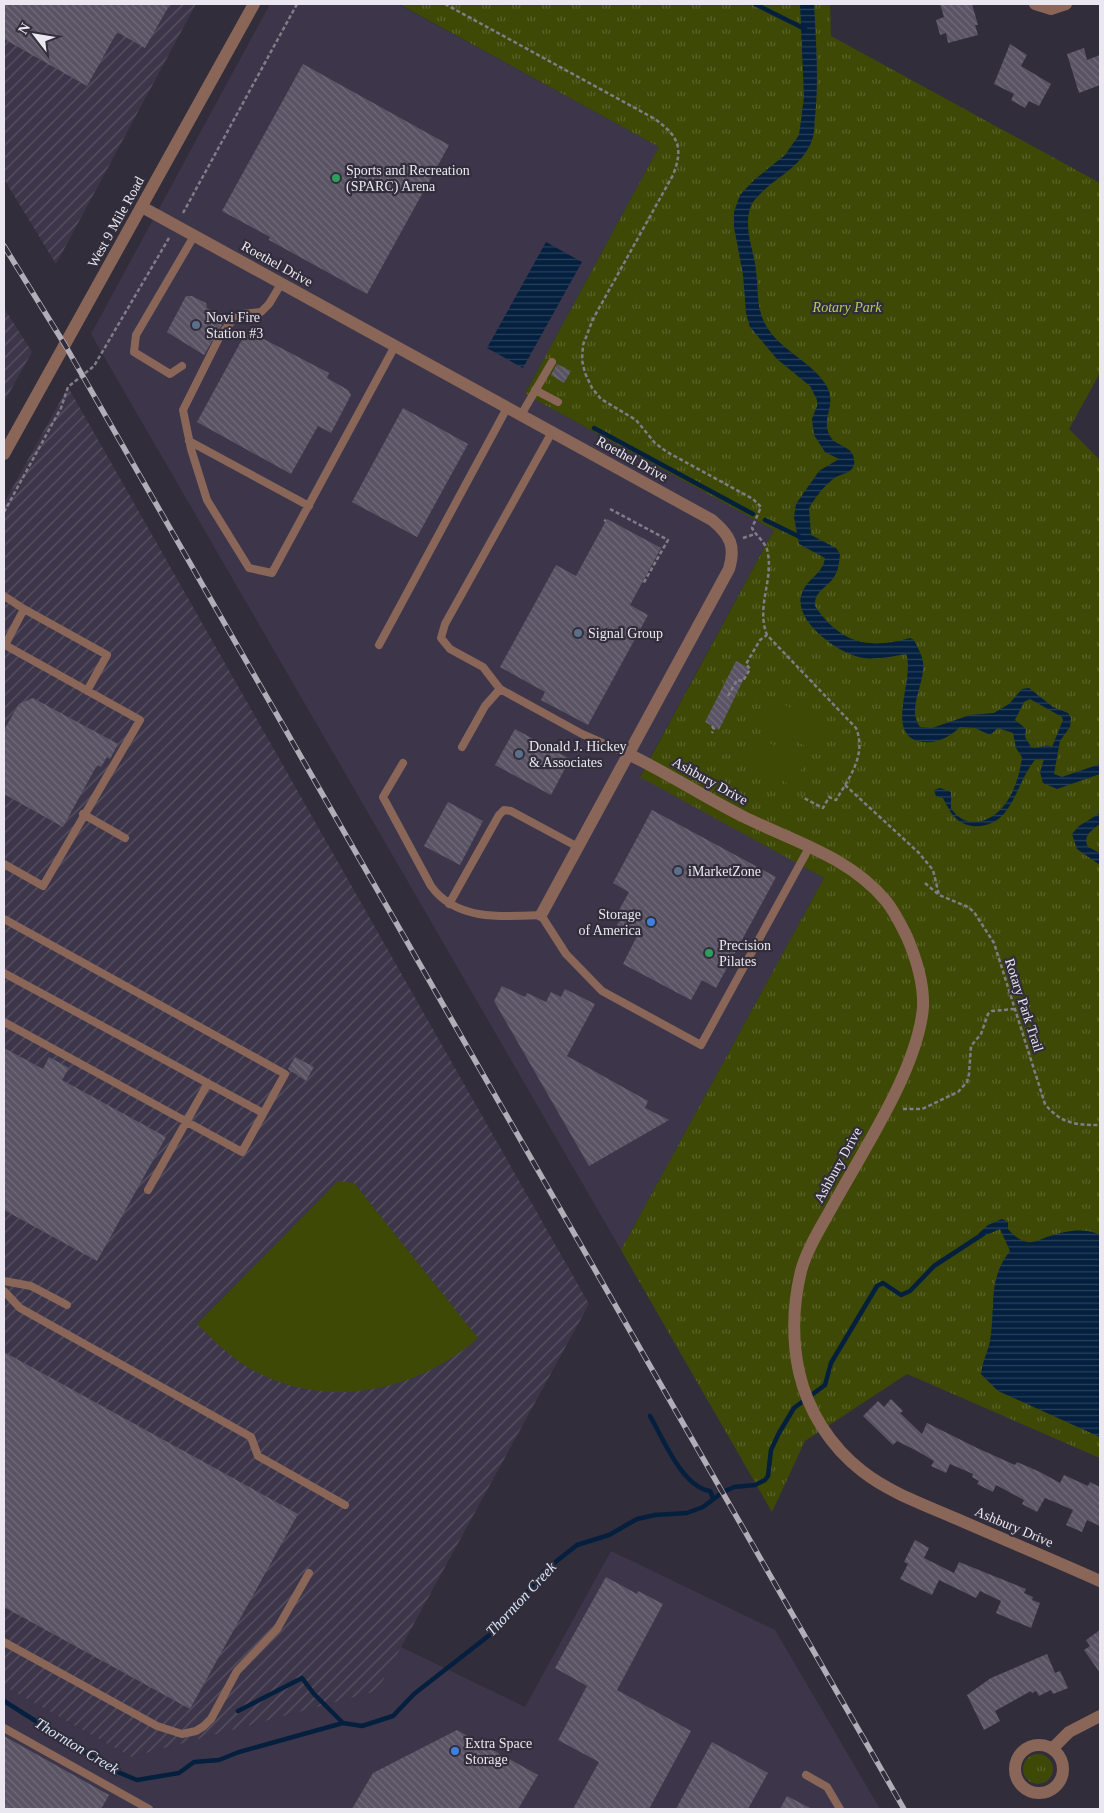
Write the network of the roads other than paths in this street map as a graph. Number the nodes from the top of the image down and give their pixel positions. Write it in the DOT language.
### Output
graph roads {
  1 [pos="254,4"];
  2 [pos="1035,4"];
  3 [pos="1066,4"];
  4 [pos="142,207"];
  5 [pos="194,236"];
  6 [pos="281,284"];
  7 [pos="395,346"];
  8 [pos="552,362"];
  9 [pos="182,366"];
  10 [pos="536,390"];
  11 [pos="558,402"];
  12 [pos="507,408"];
  13 [pos="521,415"];
  14 [pos="552,432"];
  15 [pos="189,441"];
  16 [pos="4,454"];
  17 [pos="309,506"];
  18 [pos="4,596"];
  19 [pos="24,609"];
  20 [pos="379,645"];
  21 [pos="4,646"];
  22 [pos="500,689"];
  23 [pos="87,691"];
  24 [pos="462,747"];
  25 [pos="628,754"];
  26 [pos="403,762"];
  27 [pos="83,814"];
  28 [pos="125,838"];
  29 [pos="810,846"];
  30 [pos="578,847"];
  31 [pos="4,864"];
  32 [pos="449,904"];
  33 [pos="541,915"];
  34 [pos="4,919"];
  35 [pos="4,973"];
  36 [pos="4,1022"];
  37 [pos="208,1083"];
  38 [pos="263,1114"];
  39 [pos="187,1122"];
  40 [pos="148,1190"];
  41 [pos="4,1281"];
  42 [pos="4,1291"];
  43 [pos="67,1305"];
  44 [pos="345,1505"];
  45 [pos="309,1573"];
  46 [pos="1100,1581"];
  47 [pos="4,1642"];
  48 [pos="1100,1716"];
  49 [pos="4,1728"];
  50 [pos="1052,1749"];
  51 [pos="806,1775"];
  52 [pos="135,1801"];
  53 [pos="130,1809"];
  54 [pos="149,1809"];
  55 [pos="840,1809"];
  1 -- 4 [label="street, West 9 Mile Road"];
  2 -- 3 [label="street"];
  4 -- 5 [label="street, Roethel Drive"];
  4 -- 16 [label="street, West 9 Mile Road"];
  5 -- 6 [label="street, Roethel Drive"];
  5 -- 9 [label="lane"];
  6 -- 7 [label="street, Roethel Drive"];
  6 -- 15 [label="lane"];
  7 -- 12 [label="street, Roethel Drive"];
  7 -- 17 [label="lane"];
  8 -- 10 [label="lane"];
  10 -- 11 [label="lane"];
  10 -- 13 [label="lane"];
  12 -- 13 [label="street, Roethel Drive"];
  12 -- 20 [label="lane"];
  13 -- 14 [label="street, Roethel Drive"];
  14 -- 22 [label="lane"];
  14 -- 25 [label="street, Roethel Drive"];
  15 -- 17 [label="lane"];
  15 -- 17 [label="lane"];
  18 -- 19 [label="lane"];
  19 -- 21 [label="lane"];
  19 -- 23 [label="lane"];
  21 -- 23 [label="lane"];
  22 -- 24 [label="lane"];
  22 -- 25 [label="lane"];
  23 -- 27 [label="lane"];
  25 -- 29 [label="street, Ashbury Drive"];
  25 -- 30 [label="street, Roethel Drive"];
  26 -- 32 [label="lane"];
  27 -- 28 [label="lane"];
  27 -- 31 [label="lane"];
  29 -- 33 [label="lane"];
  29 -- 46 [label="street, Ashbury Drive"];
  30 -- 32 [label="lane"];
  30 -- 33 [label="street, Roethel Drive"];
  32 -- 33 [label="lane"];
  34 -- 38 [label="lane"];
  35 -- 37 [label="lane"];
  36 -- 39 [label="lane"];
  37 -- 38 [label="lane"];
  37 -- 39 [label="lane"];
  38 -- 39 [label="lane"];
  39 -- 40 [label="lane"];
  41 -- 43 [label="lane"];
  42 -- 44 [label="lane"];
  45 -- 47 [label="lane"];
  48 -- 50 [label="street"];
  49 -- 52 [label="lane"];
  51 -- 55 [label="lane"];
  52 -- 53 [label="lane"];
  52 -- 54 [label="lane"];
}
